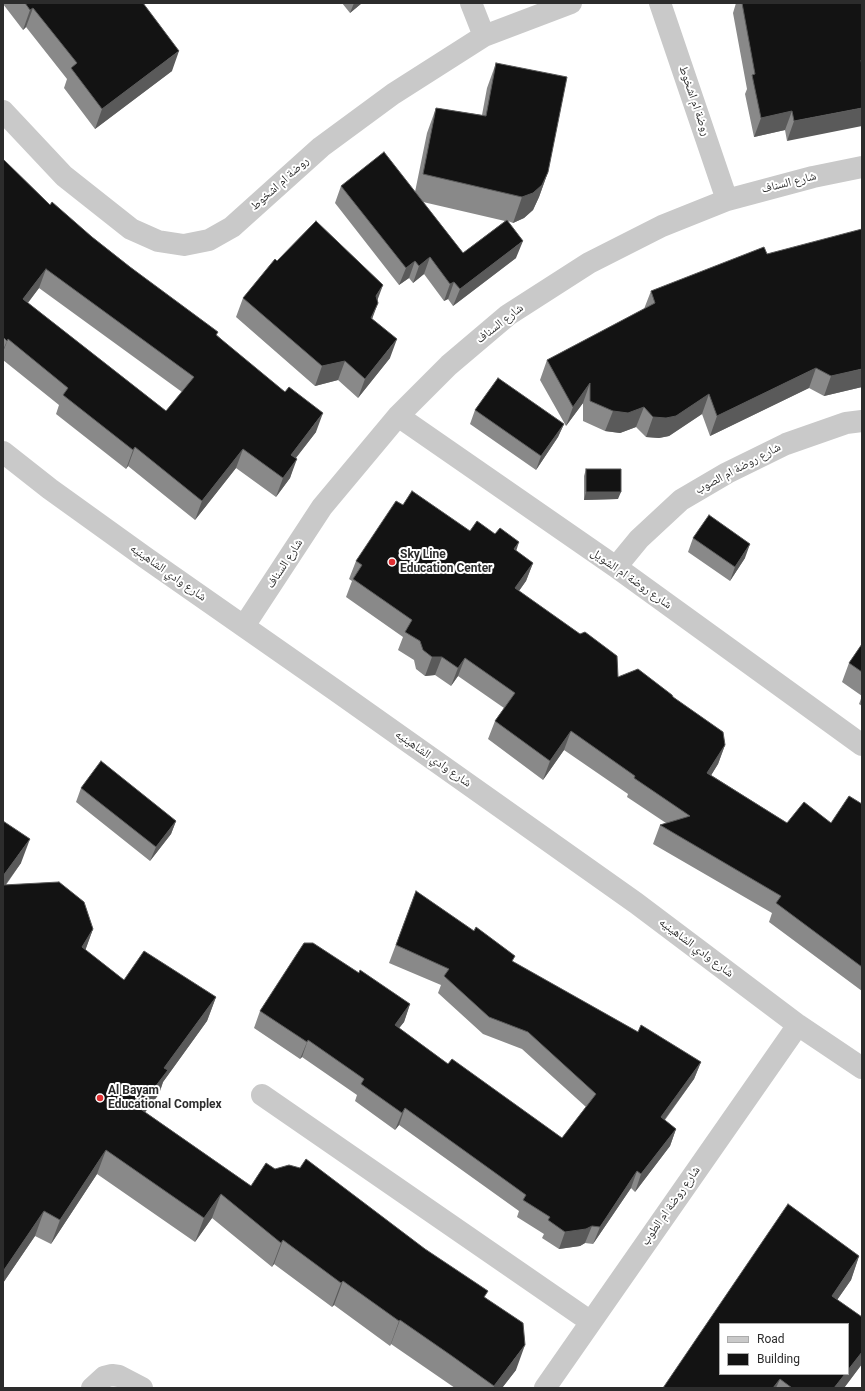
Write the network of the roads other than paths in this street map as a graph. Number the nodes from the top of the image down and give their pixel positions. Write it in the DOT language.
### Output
graph roads {
  1 [pos="471,3"];
  2 [pos="571,3"];
  3 [pos="660,3"];
  4 [pos="484,36"];
  5 [pos="3,111"];
  6 [pos="862,167"];
  7 [pos="727,200"];
  8 [pos="398,416"];
  9 [pos="862,421"];
  10 [pos="3,452"];
  11 [pos="616,567"];
  12 [pos="244,626"];
  13 [pos="862,745"];
  14 [pos="798,1025"];
  15 [pos="862,1068"];
  16 [pos="262,1095"];
  17 [pos="591,1322"];
  18 [pos="92,1388"];
  19 [pos="142,1388"];
  20 [pos="545,1388"];
  1 -- 4 [label="street"];
  2 -- 4 [label="street, روضة ام اشخوط"];
  3 -- 7 [label="street, روضة ام اشخوط"];
  4 -- 5 [label="street, روضة ام اشخوط"];
  6 -- 7 [label="street, شارع السناف"];
  7 -- 8 [label="street, شارع السناف"];
  8 -- 11 [label="street, شارع روضة ام الشويل"];
  8 -- 12 [label="street, شارع السناف"];
  9 -- 11 [label="street, شارع روضة ام الصوب"];
  10 -- 12 [label="street, شارع وادي الشاهينيه"];
  11 -- 13 [label="street, شارع روضة ام الشويل"];
  12 -- 14 [label="street, شارع وادي الشاهينيه"];
  14 -- 15 [label="street, شارع وادي الشاهينيه"];
  14 -- 17 [label="street, شارع روضة ام الطوب"];
  16 -- 17 [label="street"];
  17 -- 20 [label="street, شارع روضة ام الطوب"];
  18 -- 19 [label="street"];
}
